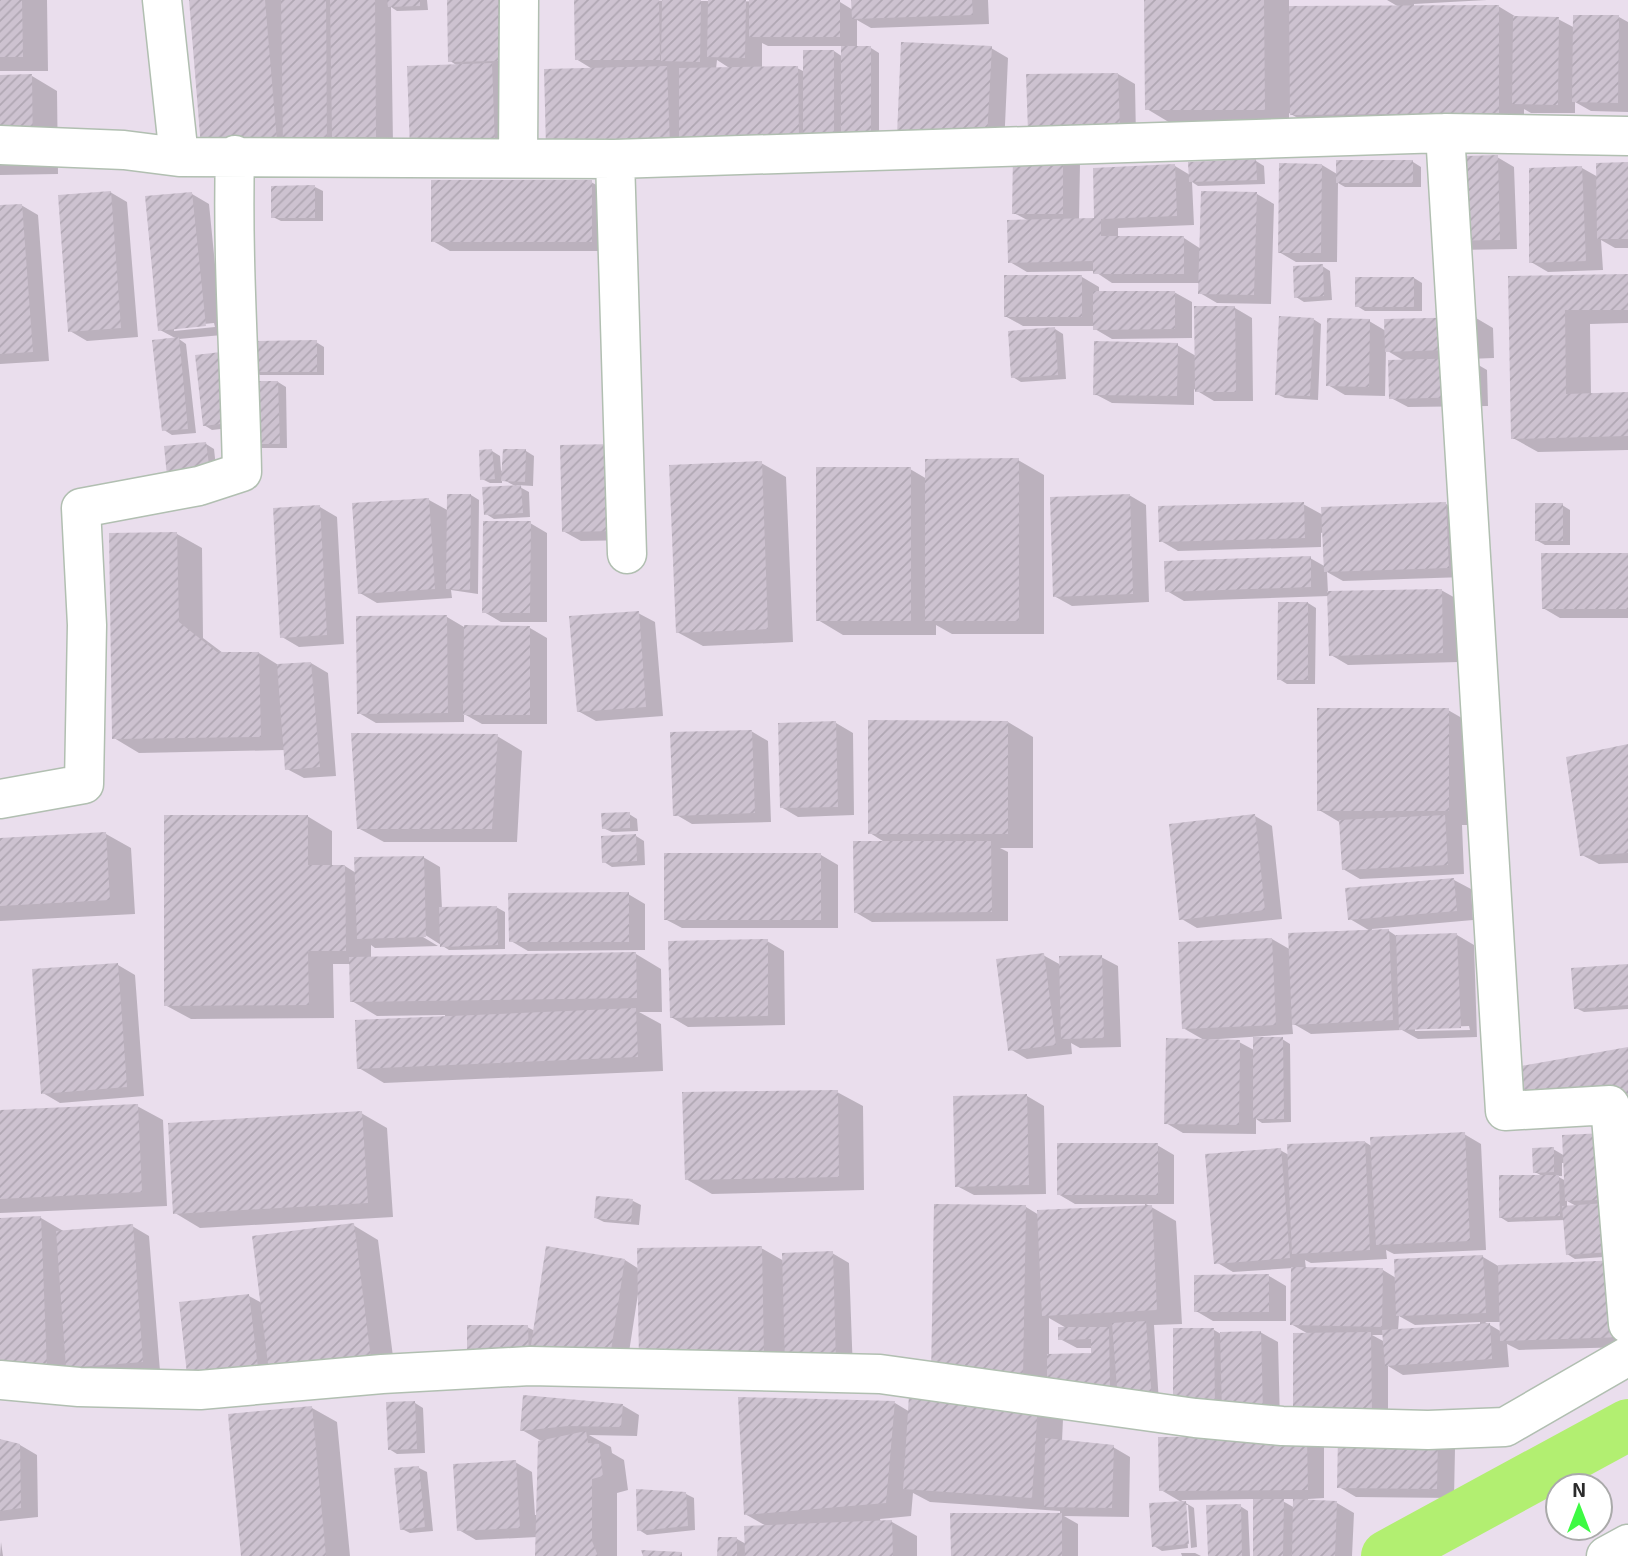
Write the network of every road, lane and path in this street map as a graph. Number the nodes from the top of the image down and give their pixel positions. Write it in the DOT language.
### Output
graph roads {
  1 [pos="162,0"];
  2 [pos="519,0"];
  3 [pos="1445,133"];
  4 [pos="1628,136"];
  5 [pos="0,145"];
  6 [pos="235,155"];
  7 [pos="179,157"];
  8 [pos="518,158"];
  9 [pos="615,159"];
  10 [pos="627,554"];
  11 [pos="0,799"];
  12 [pos="1628,1324"];
  13 [pos="1628,1356"];
  14 [pos="0,1380"];
  15 [pos="1628,1544"];
  16 [pos="1606,1556"];
  1 -- 7 [label="street"];
  2 -- 8 [label="street"];
  3 -- 4 [label="street"];
  3 -- 9 [label="street"];
  3 -- 12 [label="street"];
  5 -- 7 [label="street"];
  6 -- 7 [label="street"];
  6 -- 8 [label="street"];
  6 -- 11 [label="street"];
  8 -- 9 [label="street"];
  9 -- 10 [label="street"];
  13 -- 14 [label="street"];
  15 -- 16 [label="street"];
}
